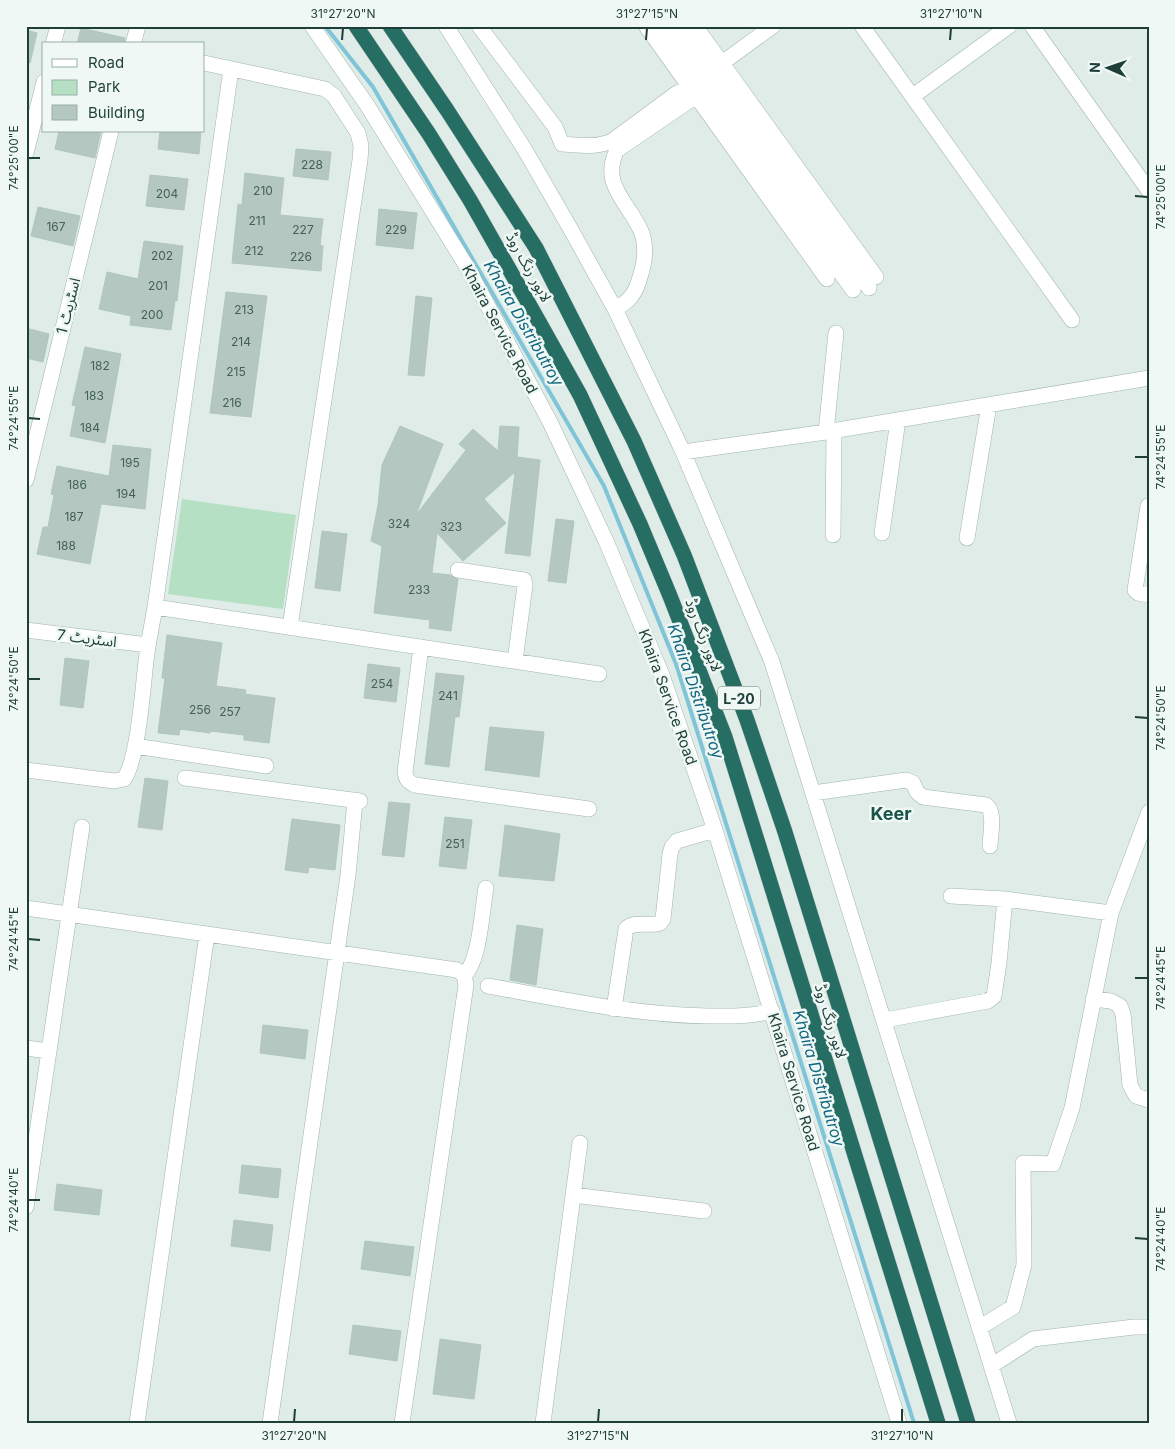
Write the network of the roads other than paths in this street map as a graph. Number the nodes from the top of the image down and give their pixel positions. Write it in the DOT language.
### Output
graph roads {
  1 [pos="58,26"];
  2 [pos="138,26"];
  3 [pos="312,26"];
  4 [pos="356,26"];
  5 [pos="390,26"];
  6 [pos="446,26"];
  7 [pos="479,26"];
  8 [pos="646,26"];
  9 [pos="661,26"];
  10 [pos="679,26"];
  11 [pos="695,26"];
  12 [pos="773,26"];
  13 [pos="862,26"];
  14 [pos="1009,26"];
  15 [pos="1032,26"];
  16 [pos="54,42"];
  17 [pos="134,42"];
  18 [pos="205,63"];
  19 [pos="231,69"];
  20 [pos="707,75"];
  21 [pos="42,90"];
  22 [pos="913,96"];
  23 [pos="111,132"];
  24 [pos="26,153"];
  25 [pos="1149,191"];
  26 [pos="827,279"];
  27 [pos="873,282"];
  28 [pos="853,290"];
  29 [pos="614,309"];
  30 [pos="1072,320"];
  31 [pos="836,333"];
  32 [pos="1149,378"];
  33 [pos="989,405"];
  34 [pos="898,420"];
  35 [pos="830,432"];
  36 [pos="683,452"];
  37 [pos="26,480"];
  38 [pos="1148,506"];
  39 [pos="882,534"];
  40 [pos="833,535"];
  41 [pos="967,538"];
  42 [pos="458,570"];
  43 [pos="1149,595"];
  44 [pos="155,607"];
  45 [pos="290,627"];
  46 [pos="26,630"];
  47 [pos="148,645"];
  48 [pos="421,647"];
  49 [pos="515,661"];
  50 [pos="599,674"];
  51 [pos="135,746"];
  52 [pos="266,766"];
  53 [pos="26,770"];
  54 [pos="185,778"];
  55 [pos="813,793"];
  56 [pos="588,809"];
  57 [pos="1149,812"];
  58 [pos="82,827"];
  59 [pos="715,830"];
  60 [pos="990,846"];
  61 [pos="486,888"];
  62 [pos="951,896"];
  63 [pos="1005,899"];
  64 [pos="26,908"];
  65 [pos="1111,913"];
  66 [pos="69,914"];
  67 [pos="207,934"];
  68 [pos="336,953"];
  69 [pos="464,975"];
  70 [pos="488,986"];
  71 [pos="1093,999"];
  72 [pos="614,1009"];
  73 [pos="772,1011"];
  74 [pos="885,1020"];
  75 [pos="26,1048"];
  76 [pos="48,1051"];
  77 [pos="1149,1100"];
  78 [pos="580,1143"];
  79 [pos="573,1195"];
  80 [pos="26,1207"];
  81 [pos="704,1211"];
  82 [pos="1149,1327"];
  83 [pos="979,1328"];
  84 [pos="991,1366"];
  85 [pos="137,1423"];
  86 [pos="270,1423"];
  87 [pos="402,1423"];
  88 [pos="543,1423"];
  89 [pos="899,1423"];
  90 [pos="938,1423"];
  91 [pos="968,1423"];
  92 [pos="1009,1423"];
  1 -- 16 [label="street"];
  2 -- 17 [label="street"];
  3 -- 59 [label="street, Khaira Service Road"];
  4 -- 90 [label="highway, لاہور رنگ روڈ / L-20"];
  5 -- 91 [label="highway, لاہور رنگ روڈ / L-20"];
  6 -- 29 [label="street"];
  7 -- 20 [label="street"];
  8 -- 20 [label="street"];
  9 -- 20 [label="street"];
  10 -- 20 [label="street"];
  11 -- 20 [label="street"];
  12 -- 20 [label="street"];
  13 -- 22 [label="street"];
  14 -- 22 [label="street"];
  15 -- 25 [label="street"];
  18 -- 19 [label="street"];
  19 -- 44 [label="street"];
  19 -- 45 [label="street"];
  20 -- 26 [label="street"];
  20 -- 27 [label="street"];
  20 -- 28 [label="street"];
  20 -- 29 [label="street"];
  21 -- 24 [label="street"];
  22 -- 30 [label="street"];
  23 -- 37 [label="street, اسٹریٹ 1"];
  29 -- 36 [label="street"];
  31 -- 35 [label="street"];
  32 -- 33 [label="street"];
  33 -- 34 [label="street"];
  33 -- 41 [label="street"];
  34 -- 35 [label="street"];
  34 -- 39 [label="street"];
  35 -- 36 [label="street"];
  35 -- 40 [label="street"];
  36 -- 55 [label="street"];
  38 -- 43 [label="street"];
  42 -- 49 [label="street"];
  44 -- 45 [label="street"];
  44 -- 47 [label="street"];
  45 -- 48 [label="street"];
  46 -- 47 [label="street, اسٹریٹ 7"];
  47 -- 51 [label="street"];
  48 -- 49 [label="street"];
  48 -- 56 [label="street"];
  49 -- 50 [label="street"];
  51 -- 52 [label="street"];
  51 -- 53 [label="street"];
  54 -- 68 [label="street"];
  55 -- 60 [label="street"];
  55 -- 74 [label="street"];
  57 -- 65 [label="street"];
  58 -- 66 [label="street"];
  59 -- 72 [label="street"];
  59 -- 73 [label="street, Khaira Service Road"];
  61 -- 69 [label="street"];
  62 -- 63 [label="street"];
  63 -- 65 [label="street"];
  63 -- 74 [label="street"];
  64 -- 66 [label="street"];
  65 -- 71 [label="street"];
  66 -- 67 [label="street"];
  66 -- 76 [label="street"];
  67 -- 68 [label="street"];
  67 -- 85 [label="street"];
  68 -- 69 [label="street"];
  68 -- 86 [label="street"];
  69 -- 87 [label="street"];
  70 -- 72 [label="street"];
  71 -- 77 [label="street"];
  71 -- 83 [label="street"];
  72 -- 73 [label="street"];
  73 -- 89 [label="street, Khaira Service Road"];
  74 -- 83 [label="street"];
  75 -- 76 [label="street"];
  76 -- 80 [label="street"];
  78 -- 79 [label="street"];
  79 -- 81 [label="street"];
  79 -- 88 [label="street"];
  82 -- 84 [label="street"];
  83 -- 84 [label="street"];
  84 -- 92 [label="street"];
}
